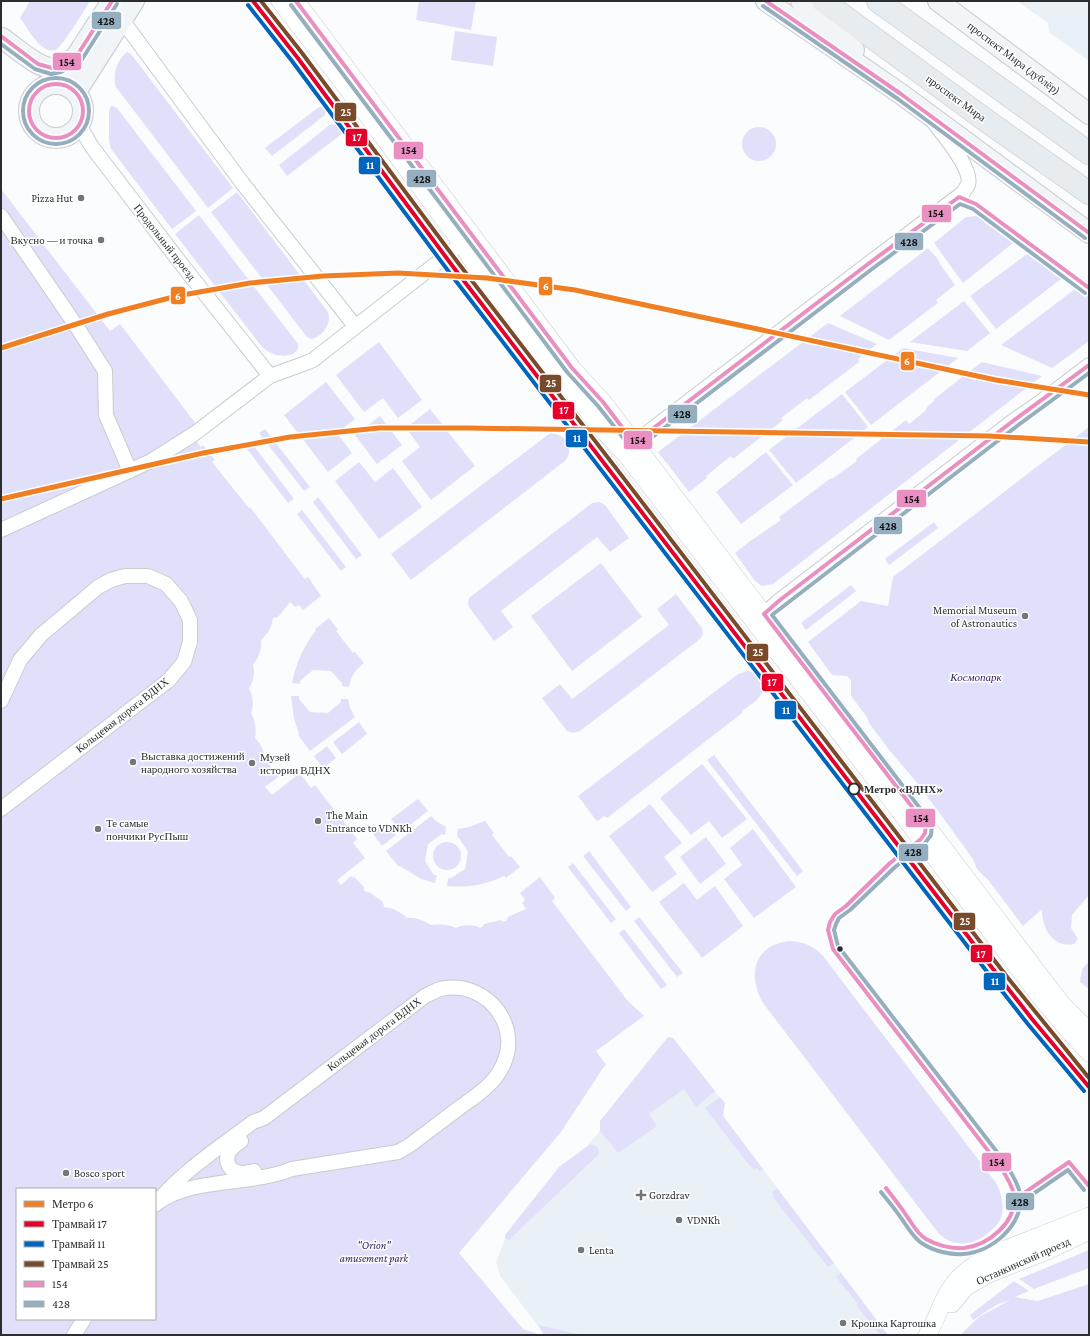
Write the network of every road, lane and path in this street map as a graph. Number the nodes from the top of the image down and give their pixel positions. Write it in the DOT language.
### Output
graph roads {
  1 [pos="112,1"];
  2 [pos="134,1"];
  3 [pos="280,1"];
  4 [pos="296,1"];
  5 [pos="766,1"];
  6 [pos="801,1"];
  7 [pos="824,1"];
  8 [pos="878,1"];
  9 [pos="940,3"];
  10 [pos="122,10"];
  11 [pos="1,37"];
  12 [pos="76,57"];
  13 [pos="58,88"];
  14 [pos="901,94"];
  15 [pos="928,114"];
  16 [pos="1089,114"];
  17 [pos="79,125"];
  18 [pos="1089,154"];
  19 [pos="1089,193"];
  20 [pos="1,216"];
  21 [pos="1089,233"];
  22 [pos="467,240"];
  23 [pos="355,326"];
  24 [pos="1089,365"];
  25 [pos="270,376"];
  26 [pos="631,450"];
  27 [pos="130,471"];
  28 [pos="1,530"];
  29 [pos="759,617"];
  30 [pos="1,701"];
  31 [pos="1,809"];
  32 [pos="1089,1031"];
  33 [pos="1089,1054"];
  34 [pos="264,1118"];
  35 [pos="292,1169"];
  36 [pos="156,1204"];
  37 [pos="1089,1216"];
  38 [pos="1089,1231"];
  39 [pos="83,1320"];
  40 [pos="928,1334"];
  41 [pos="74,1335"];
  1 -- 12 [label="main road"];
  2 -- 10 [label="main road"];
  3 -- 22 [label="street"];
  4 -- 22 [label="street"];
  5 -- 14 [label="main road"];
  6 -- 14 [label="main road"];
  7 -- 19 [label="main road, проспект Мира"];
  8 -- 18 [label="main road"];
  9 -- 16 [label="main road, проспект Мира (дублёр)"];
  10 -- 13 [label="main road"];
  10 -- 23 [label="street"];
  11 -- 12 [label="main road"];
  11 -- 13 [label="main road"];
  12 -- 13 [label="main road"];
  13 -- 17 [label="main road"];
  13 -- 17 [label="main road"];
  14 -- 15 [label="main road"];
  15 -- 21 [label="main road"];
  15 -- 26 [label="street"];
  17 -- 25 [label="street, Продольный проезд"];
  20 -- 27 [label="street"];
  22 -- 23 [label="street"];
  22 -- 26 [label="street"];
  23 -- 25 [label="street"];
  24 -- 29 [label="street"];
  25 -- 27 [label="street"];
  26 -- 29 [label="street"];
  27 -- 28 [label="street"];
  29 -- 32 [label="street"];
  29 -- 33 [label="street"];
  30 -- 31 [label="street, Кольцевая дорога ВДНХ"];
  34 -- 35 [label="street"];
  34 -- 35 [label="street, Кольцевая дорога ВДНХ"];
  34 -- 36 [label="street, Кольцевая дорога ВДНХ"];
  35 -- 36 [label="street, Кольцевая дорога ВДНХ"];
  37 -- 40 [label="street, Останкинский проезд"];
  38 -- 40 [label="street, Останкинский проезд"];
  39 -- 41 [label="street"];
}
